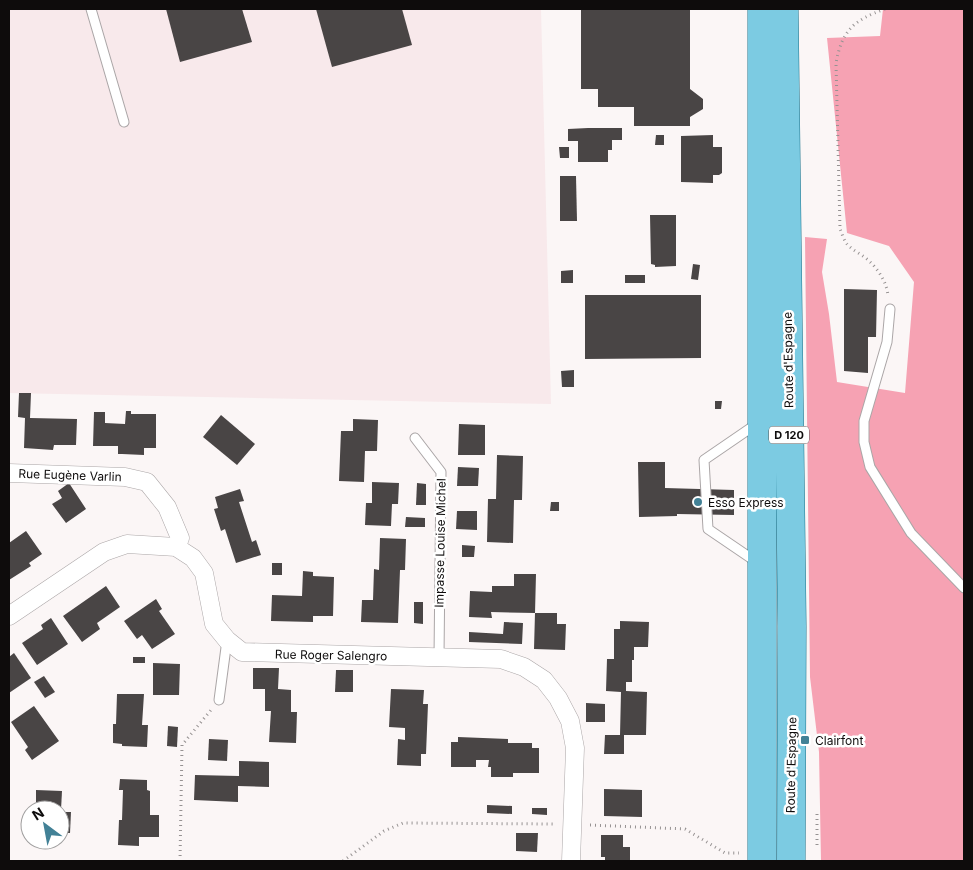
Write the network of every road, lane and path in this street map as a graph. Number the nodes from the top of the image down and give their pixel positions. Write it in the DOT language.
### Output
graph roads {
  1 [pos="90,9"];
  2 [pos="762,9"];
  3 [pos="784,9"];
  4 [pos="885,9"];
  5 [pos="124,122"];
  6 [pos="890,309"];
  7 [pos="762,420"];
  8 [pos="415,438"];
  9 [pos="9,473"];
  10 [pos="176,546"];
  11 [pos="762,566"];
  12 [pos="964,588"];
  13 [pos="9,616"];
  14 [pos="227,640"];
  15 [pos="439,657"];
  16 [pos="219,700"];
  17 [pos="180,861"];
  18 [pos="571,861"];
  19 [pos="762,861"];
  20 [pos="791,861"];
  1 -- 5 [label="lane"];
  2 -- 7 [label="main road, Route d'Espagne / D 120"];
  3 -- 20 [label="main road, Route d'Espagne / D 120"];
  4 -- 6 [label="path"];
  6 -- 12 [label="lane"];
  7 -- 11 [label="main road, Route d'Espagne / D 120"];
  7 -- 11 [label="lane"];
  8 -- 15 [label="lane, Impasse Louise Michel"];
  9 -- 10 [label="street, Rue Eugène Varlin"];
  10 -- 13 [label="street"];
  10 -- 14 [label="street, Rue Roger Salengro"];
  11 -- 19 [label="main road, Route d'Espagne / D 120"];
  14 -- 15 [label="street, Rue Roger Salengro"];
  14 -- 16 [label="lane"];
  15 -- 18 [label="street, Rue Roger Salengro"];
  16 -- 17 [label="path"];
}
